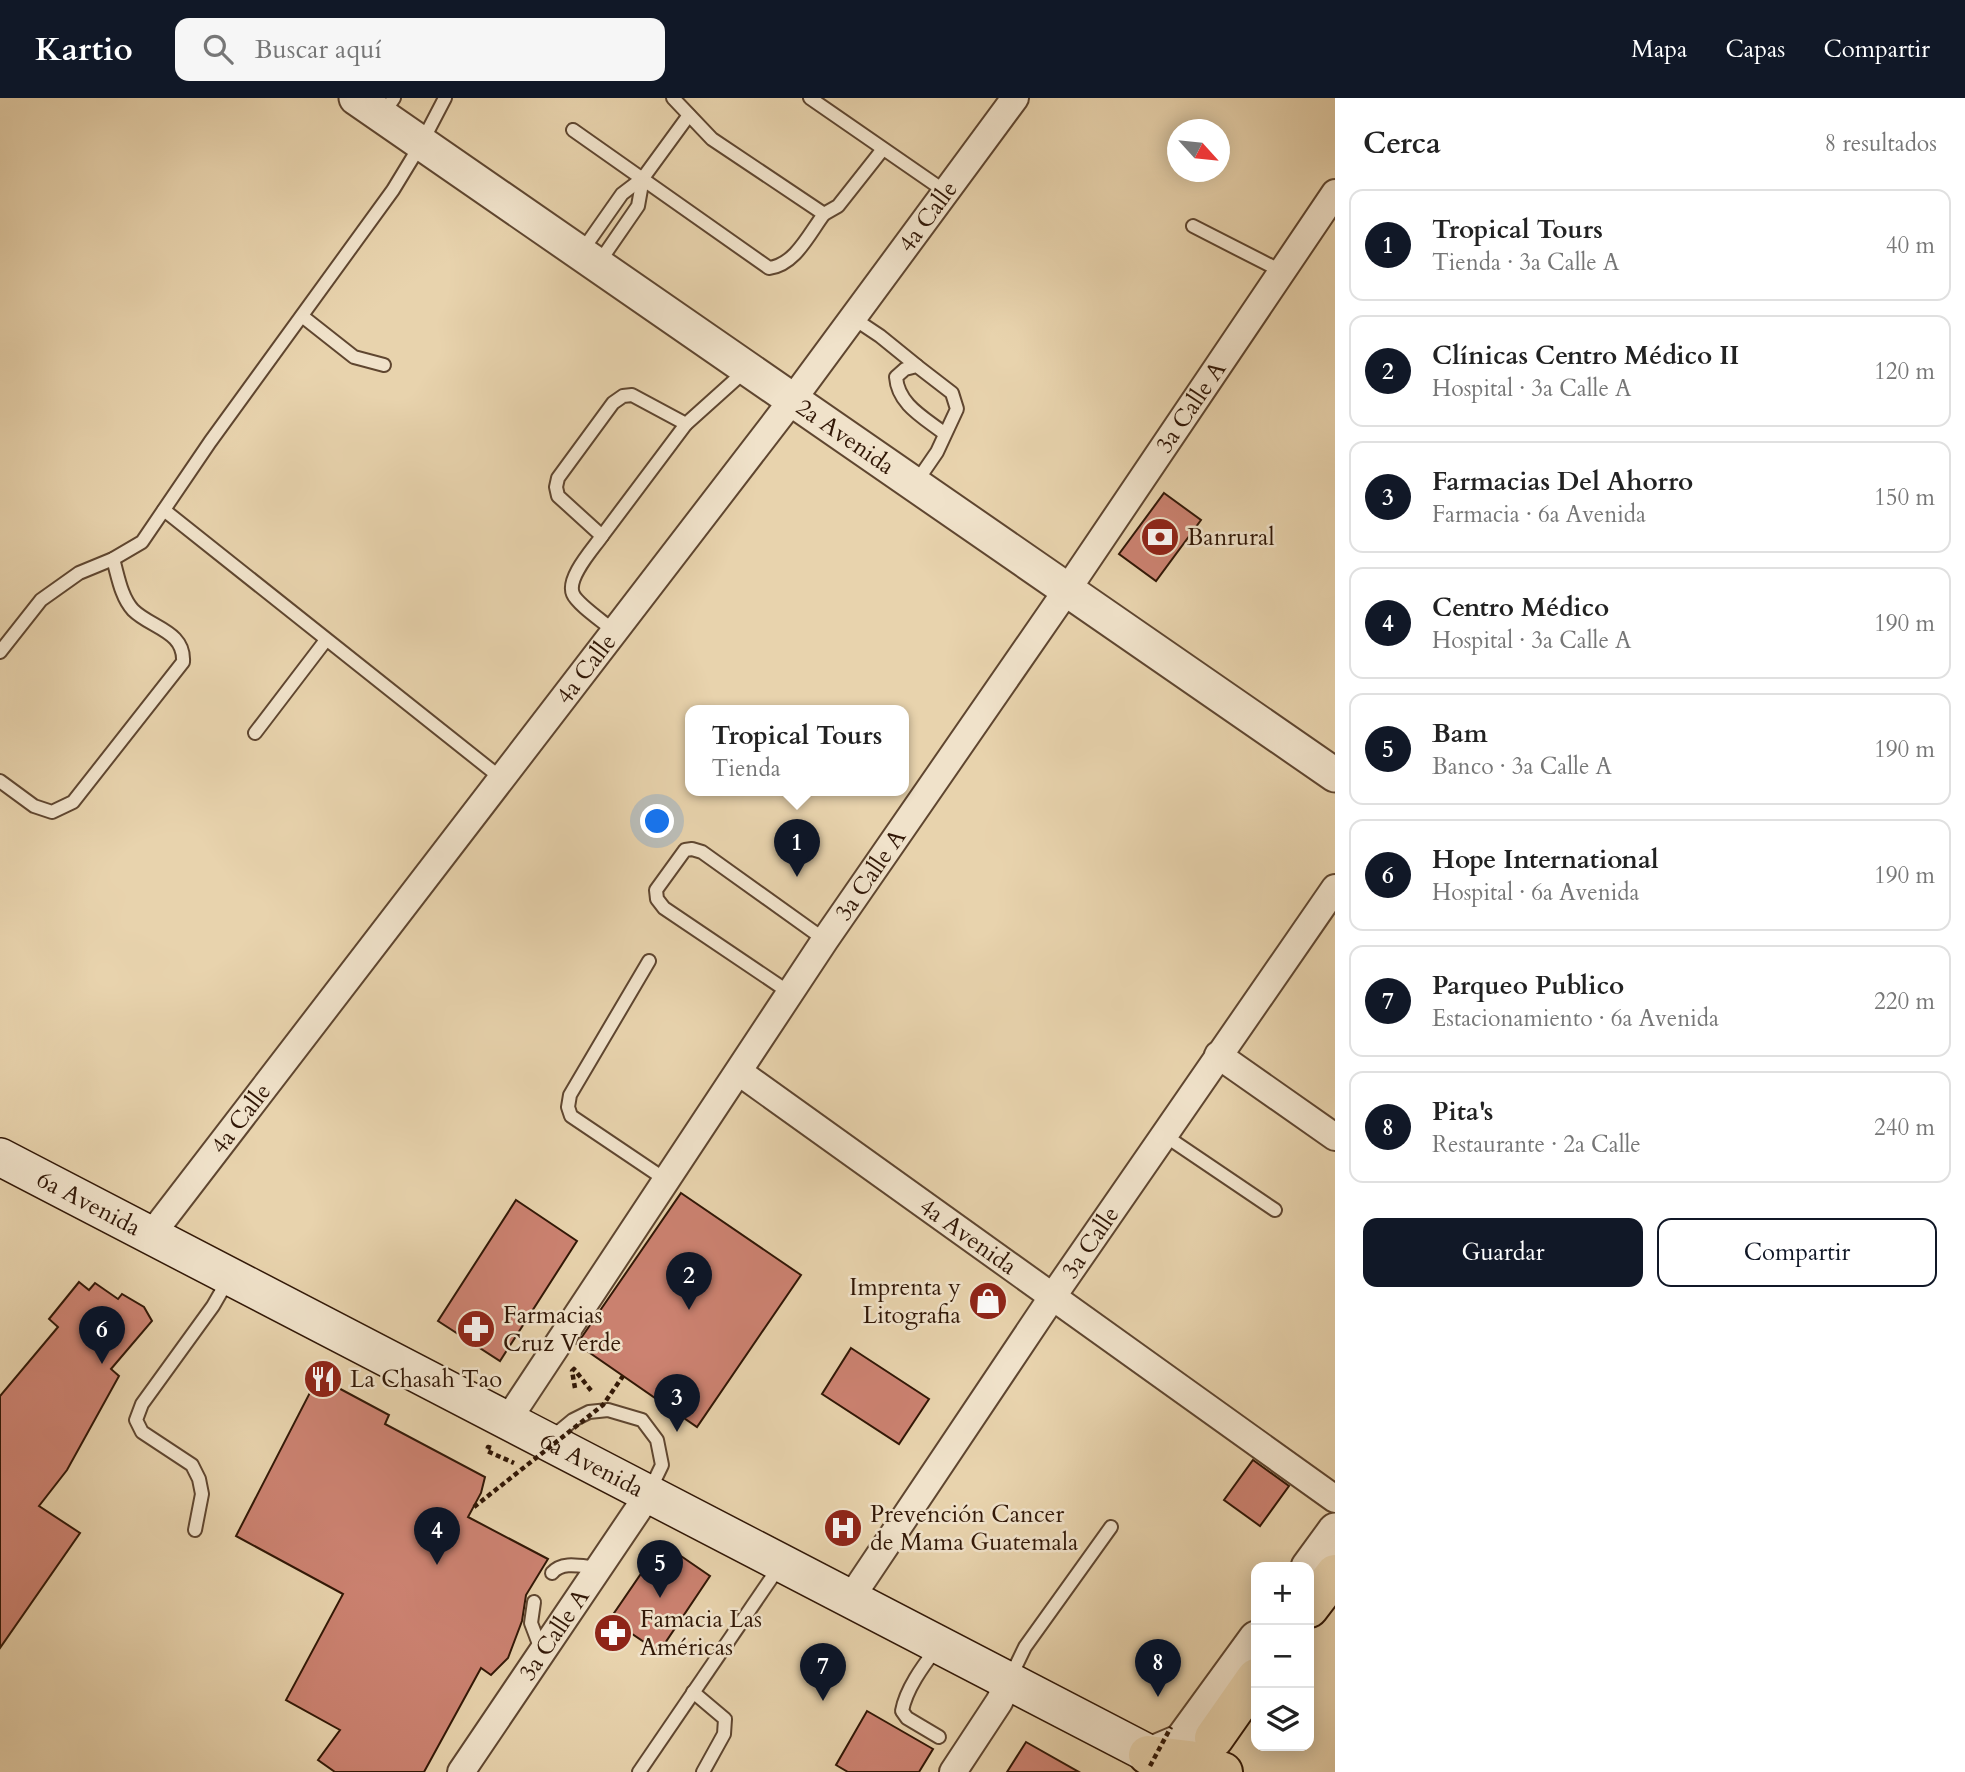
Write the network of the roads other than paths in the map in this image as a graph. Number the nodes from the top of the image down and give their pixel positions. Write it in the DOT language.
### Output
graph roads {
  1 [pos="445,98"];
  2 [pos="673,98"];
  3 [pos="810,98"];
  4 [pos="1016,98"];
  5 [pos="377,104"];
  6 [pos="689,115"];
  7 [pos="573,130"];
  8 [pos="421,144"];
  9 [pos="883,149"];
  10 [pos="643,178"];
  11 [pos="946,192"];
  12 [pos="1335,193"];
  13 [pos="824,214"];
  14 [pos="1193,226"];
  15 [pos="589,259"];
  16 [pos="1283,272"];
  17 [pos="302,316"];
  18 [pos="853,318"];
  19 [pos="384,365"];
  20 [pos="917,366"];
  21 [pos="748,369"];
  22 [pos="793,399"];
  23 [pos="686,424"];
  24 [pos="945,434"];
  25 [pos="915,484"];
  26 [pos="164,509"];
  27 [pos="602,536"];
  28 [pos="113,559"];
  29 [pos="1067,590"];
  30 [pos="614,631"];
  31 [pos="326,640"];
  32 [pos="0,652"];
  33 [pos="255,733"];
  34 [pos="1335,775"];
  35 [pos="501,778"];
  36 [pos="0,780"];
  37 [pos="1335,888"];
  38 [pos="825,940"];
  39 [pos="649,961"];
  40 [pos="790,993"];
  41 [pos="1218,1055"];
  42 [pos="739,1072"];
  43 [pos="1164,1136"];
  44 [pos="1335,1138"];
  45 [pos="0,1157"];
  46 [pos="666,1180"];
  47 [pos="1275,1210"];
  48 [pos="150,1235"];
  49 [pos="230,1276"];
  50 [pos="1053,1296"];
  51 [pos="507,1421"];
  52 [pos="547,1442"];
  53 [pos="648,1495"];
  54 [pos="1335,1499"];
  55 [pos="1111,1527"];
  56 [pos="195,1530"];
  57 [pos="1335,1530"];
  58 [pos="1312,1562"];
  59 [pos="781,1563"];
  60 [pos="599,1569"];
  61 [pos="552,1573"];
  62 [pos="1335,1574"];
  63 [pos="850,1599"];
  64 [pos="1314,1601"];
  65 [pos="534,1602"];
  66 [pos="939,1645"];
  67 [pos="1251,1645"];
  68 [pos="542,1653"];
  69 [pos="1009,1682"];
  70 [pos="1251,1688"];
  71 [pos="693,1692"];
  72 [pos="939,1737"];
  73 [pos="1163,1755"];
  74 [pos="1219,1755"];
  75 [pos="461,1772"];
  76 [pos="639,1772"];
  77 [pos="703,1772"];
  78 [pos="953,1772"];
  1 -- 8 [label="lane"];
  2 -- 6 [label="lane"];
  3 -- 9 [label="lane"];
  4 -- 11 [label="street, 4a Calle"];
  5 -- 8 [label="street, 2a Avenida"];
  6 -- 10 [label="lane"];
  6 -- 13 [label="lane"];
  7 -- 10 [label="lane"];
  8 -- 15 [label="street, 2a Avenida"];
  8 -- 17 [label="lane"];
  9 -- 11 [label="lane"];
  9 -- 13 [label="lane"];
  10 -- 13 [label="lane"];
  10 -- 15 [label="lane"];
  10 -- 15 [label="lane"];
  11 -- 18 [label="street, 4a Calle"];
  12 -- 16 [label="street, 3a Calle A"];
  14 -- 16 [label="lane"];
  15 -- 21 [label="street, 2a Avenida"];
  16 -- 29 [label="street, 3a Calle A"];
  17 -- 19 [label="lane"];
  17 -- 26 [label="lane"];
  18 -- 20 [label="lane"];
  18 -- 22 [label="street, 4a Calle"];
  20 -- 24 [label="lane"];
  20 -- 24 [label="lane"];
  21 -- 22 [label="street, 2a Avenida"];
  21 -- 23 [label="lane"];
  22 -- 25 [label="street, 2a Avenida"];
  22 -- 30 [label="street, 4a Calle"];
  23 -- 27 [label="lane"];
  23 -- 27 [label="lane"];
  24 -- 25 [label="lane"];
  25 -- 29 [label="street, 2a Avenida"];
  26 -- 28 [label="lane"];
  26 -- 31 [label="lane"];
  27 -- 30 [label="lane"];
  28 -- 32 [label="lane"];
  28 -- 36 [label="lane"];
  29 -- 34 [label="street, 2a Avenida"];
  29 -- 38 [label="street, 3a Calle A"];
  30 -- 35 [label="street, 4a Calle"];
  31 -- 33 [label="lane"];
  31 -- 35 [label="lane"];
  35 -- 48 [label="street, 4a Calle"];
  37 -- 41 [label="street, 3a Calle"];
  38 -- 40 [label="street, 3a Calle A"];
  38 -- 40 [label="lane"];
  39 -- 46 [label="lane"];
  40 -- 42 [label="street, 3a Calle A"];
  41 -- 43 [label="street, 3a Calle"];
  41 -- 44 [label="street"];
  42 -- 46 [label="street, 3a Calle A"];
  42 -- 50 [label="street, 4a Avenida"];
  43 -- 47 [label="lane"];
  43 -- 50 [label="street, 3a Calle"];
  45 -- 48 [label="main road, 6a Avenida"];
  46 -- 51 [label="street, 3a Calle A"];
  48 -- 49 [label="main road, 6a Avenida"];
  49 -- 51 [label="main road, 6a Avenida"];
  49 -- 56 [label="lane"];
  50 -- 54 [label="street, 4a Avenida"];
  50 -- 63 [label="street, 3a Calle"];
  51 -- 52 [label="main road, 6a Avenida"];
  52 -- 53 [label="main road, 6a Avenida"];
  52 -- 53 [label="lane"];
  53 -- 59 [label="main road, 6a Avenida"];
  53 -- 60 [label="street, 3a Calle A"];
  55 -- 69 [label="lane"];
  57 -- 58 [label="street"];
  59 -- 63 [label="main road, 6a Avenida"];
  59 -- 71 [label="lane"];
  60 -- 61 [label="lane"];
  60 -- 68 [label="street, 3a Calle A"];
  62 -- 64 [label="main road"];
  63 -- 66 [label="main road, 6a Avenida"];
  65 -- 68 [label="lane"];
  66 -- 69 [label="main road, 6a Avenida"];
  66 -- 72 [label="lane"];
  67 -- 73 [label="street"];
  68 -- 75 [label="street, 3a Calle A"];
  69 -- 73 [label="main road, 6a Avenida"];
  69 -- 78 [label="street"];
  70 -- 74 [label="main road"];
  71 -- 76 [label="lane"];
  71 -- 77 [label="lane"];
  73 -- 74 [label="main road"];
}
